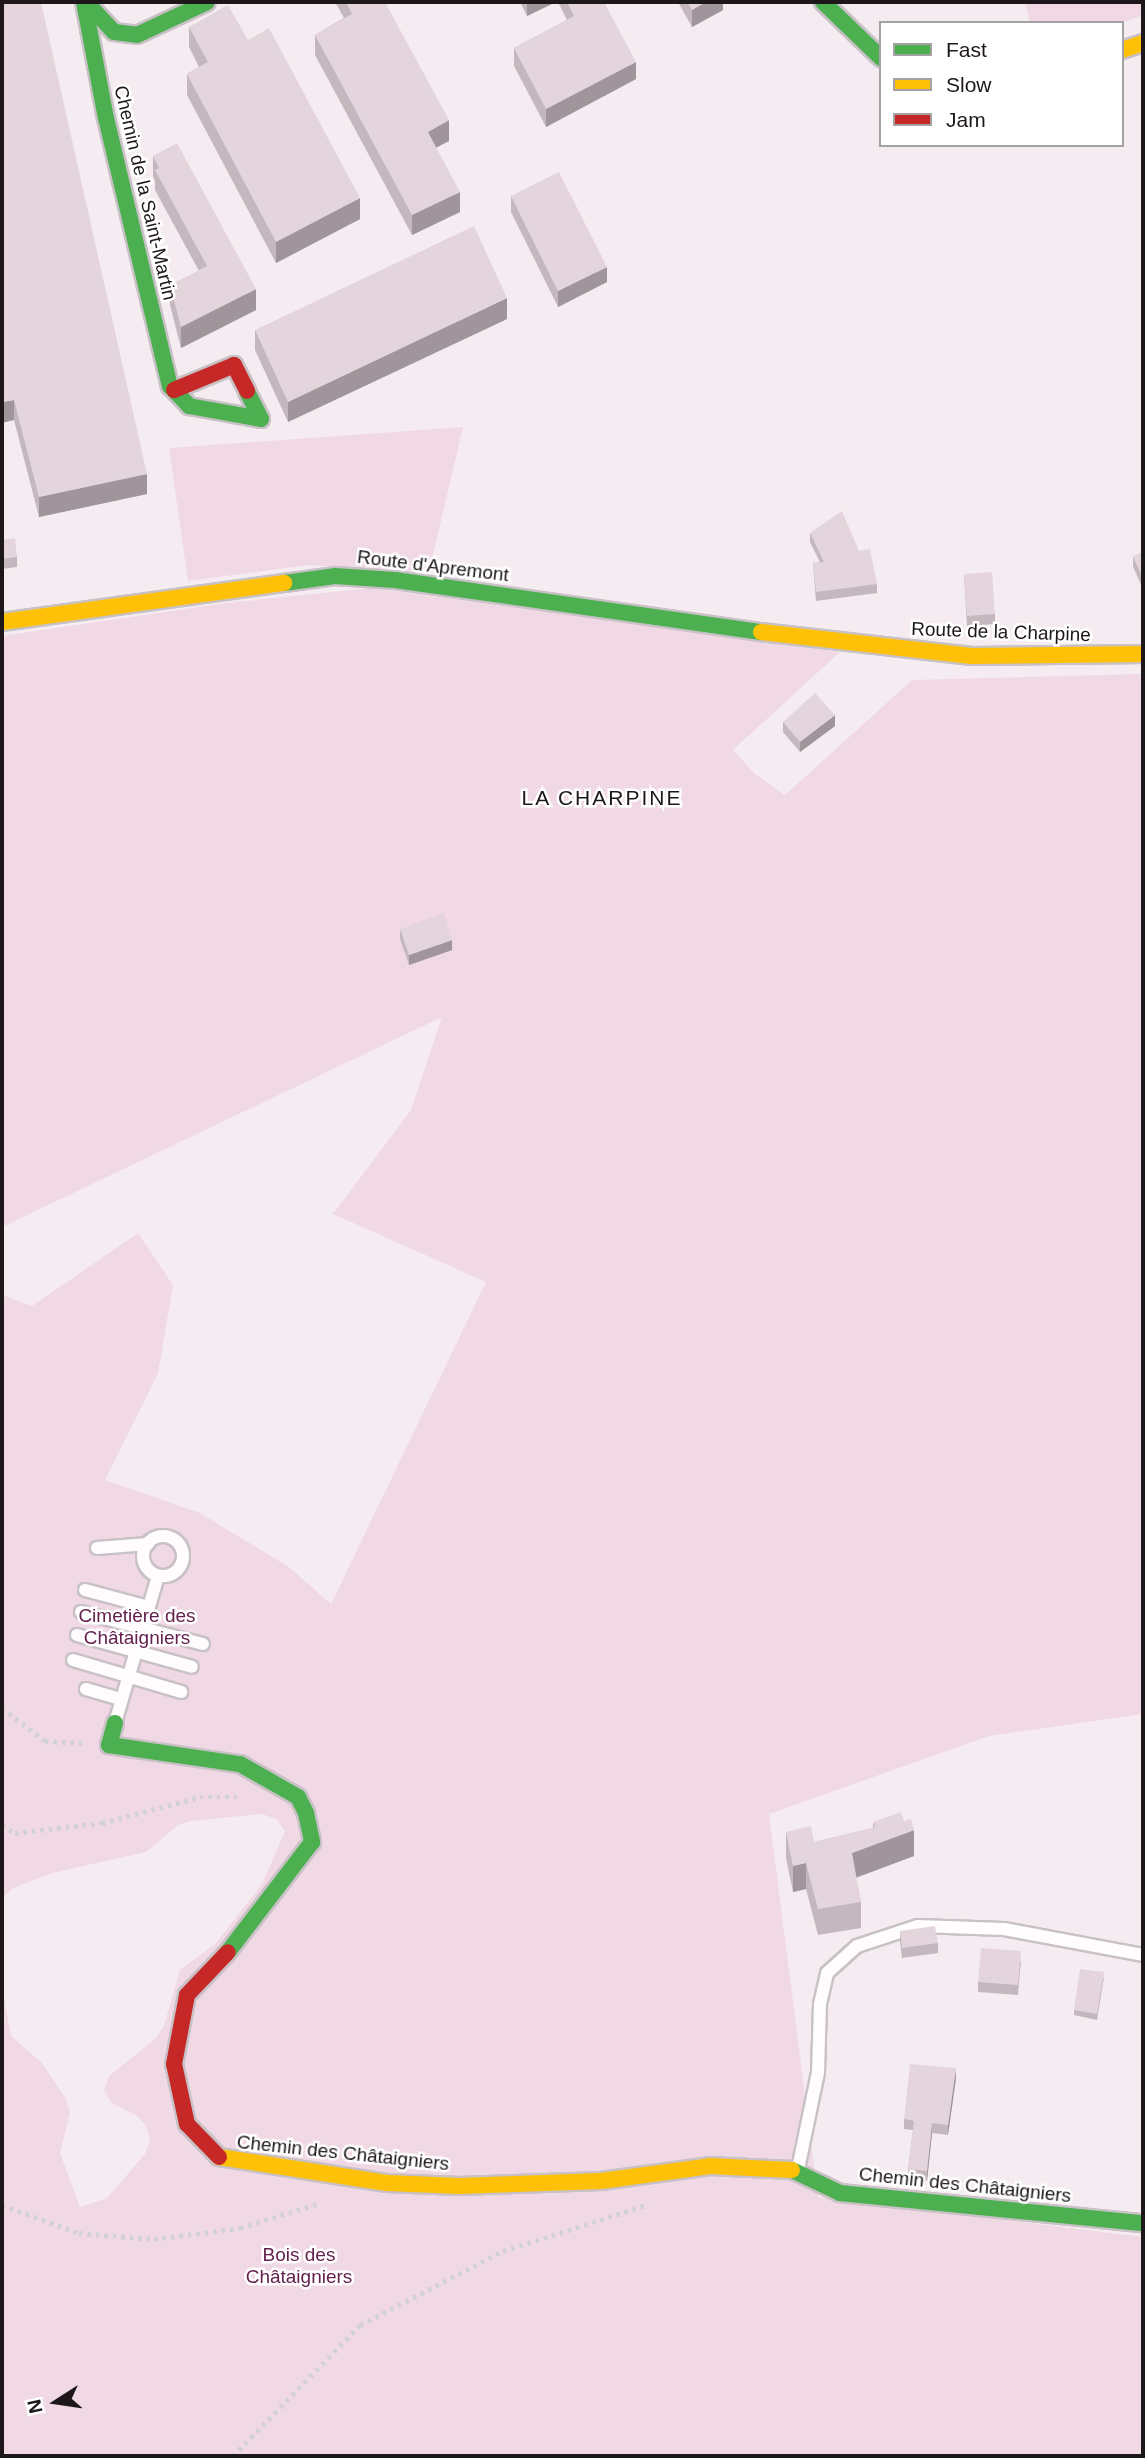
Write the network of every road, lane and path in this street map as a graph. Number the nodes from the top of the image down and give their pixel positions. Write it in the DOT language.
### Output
graph roads {
  1 [pos="85,2"];
  2 [pos="207,2"];
  3 [pos="823,2"];
  4 [pos="1143,43"];
  5 [pos="1124,49"];
  6 [pos="879,56"];
  7 [pos="174,390"];
  8 [pos="2,621"];
  9 [pos="859,645"];
  10 [pos="1143,654"];
  11 [pos="148,1544"];
  12 [pos="97,1548"];
  13 [pos="158,1576"];
  14 [pos="85,1590"];
  15 [pos="149,1607"];
  16 [pos="81,1612"];
  17 [pos="142,1628"];
  18 [pos="77,1635"];
  19 [pos="204,1644"];
  20 [pos="135,1651"];
  21 [pos="73,1660"];
  22 [pos="192,1667"];
  23 [pos="128,1676"];
  24 [pos="86,1689"];
  25 [pos="181,1692"];
  26 [pos="120,1699"];
  27 [pos="2,1708"];
  28 [pos="115,1723"];
  29 [pos="109,1745"];
  30 [pos="256,1797"];
  31 [pos="2,1825"];
  32 [pos="1143,1955"];
  33 [pos="798,2170"];
  34 [pos="334,2199"];
  35 [pos="655,2202"];
  36 [pos="2,2205"];
  37 [pos="1143,2223"];
  38 [pos="233,2456"];
  1 -- 2 [label="street, Chemin de la Saint-Martin"];
  1 -- 7 [label="street, Chemin de la Saint-Martin"];
  3 -- 6 [label="street"];
  4 -- 5 [label="street"];
  7 -- 7 [label="street"];
  8 -- 9 [label="street, Route d'Apremont"];
  9 -- 10 [label="street, Route de la Charpine"];
  11 -- 12 [label="lane"];
  11 -- 13 [label="lane"];
  11 -- 13 [label="lane"];
  13 -- 15 [label="lane"];
  14 -- 15 [label="lane"];
  15 -- 17 [label="lane"];
  16 -- 17 [label="lane"];
  17 -- 19 [label="lane"];
  17 -- 20 [label="lane"];
  18 -- 20 [label="lane"];
  20 -- 22 [label="lane"];
  20 -- 23 [label="lane"];
  21 -- 23 [label="lane"];
  23 -- 25 [label="lane"];
  23 -- 26 [label="lane"];
  24 -- 26 [label="lane"];
  26 -- 28 [label="lane"];
  27 -- 29 [label="path"];
  28 -- 29 [label="street"];
  29 -- 33 [label="street, Chemin des Châtaigniers"];
  30 -- 31 [label="path"];
  32 -- 33 [label="lane"];
  33 -- 37 [label="street, Chemin des Châtaigniers"];
  34 -- 36 [label="path"];
  35 -- 38 [label="path"];
}
